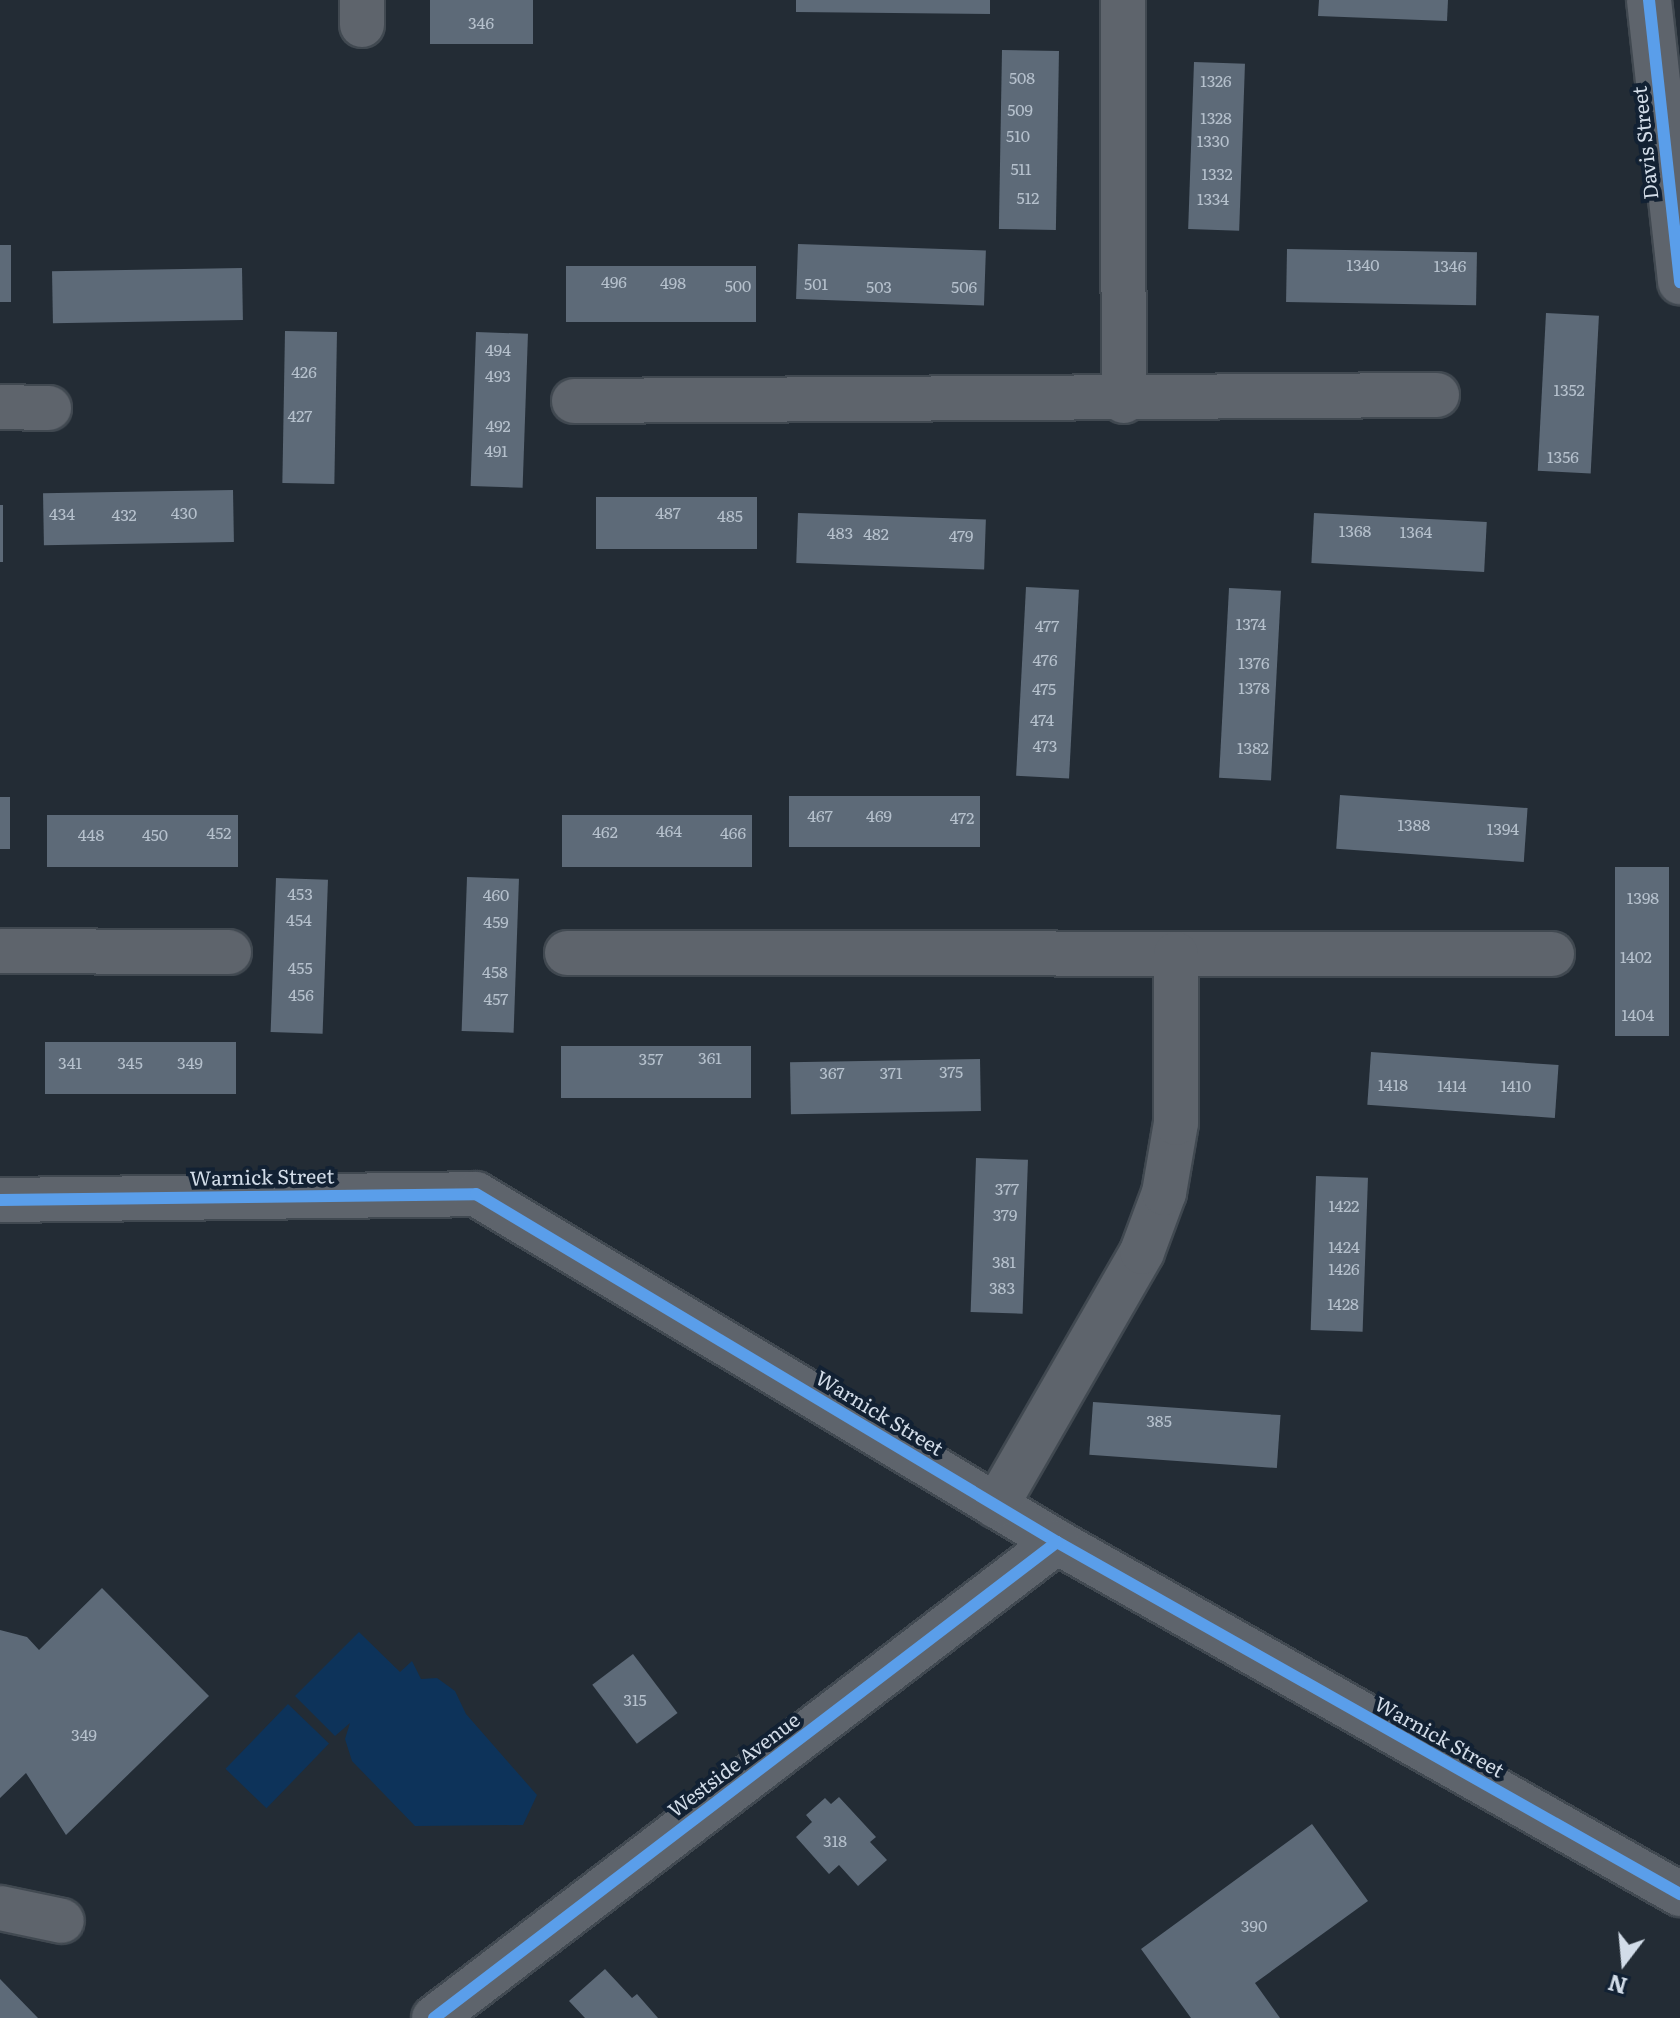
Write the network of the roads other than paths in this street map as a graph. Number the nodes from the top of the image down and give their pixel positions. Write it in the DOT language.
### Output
graph roads {
  1 [pos="1123,0"];
  2 [pos="1649,0"];
  3 [pos="1680,282"];
  4 [pos="1437,395"];
  5 [pos="574,401"];
  6 [pos="1124,401"];
  7 [pos="0,407"];
  8 [pos="49,408"];
  9 [pos="0,951"];
  10 [pos="229,952"];
  11 [pos="567,953"];
  12 [pos="1176,954"];
  13 [pos="1552,954"];
  14 [pos="0,1200"];
  15 [pos="996,1506"];
  16 [pos="1057,1542"];
  17 [pos="1680,1894"];
  18 [pos="0,1908"];
  19 [pos="62,1921"];
  20 [pos="434,2018"];
  1 -- 6 [label="street"];
  2 -- 3 [label="street, Davis Street"];
  4 -- 6 [label="street"];
  5 -- 6 [label="street"];
  7 -- 8 [label="street"];
  9 -- 10 [label="street"];
  11 -- 12 [label="street"];
  12 -- 13 [label="street"];
  12 -- 15 [label="street"];
  14 -- 15 [label="street, Warnick Street"];
  15 -- 16 [label="street, Warnick Street"];
  16 -- 17 [label="street, Warnick Street"];
  16 -- 20 [label="street, Westside Avenue"];
  18 -- 19 [label="street"];
}
